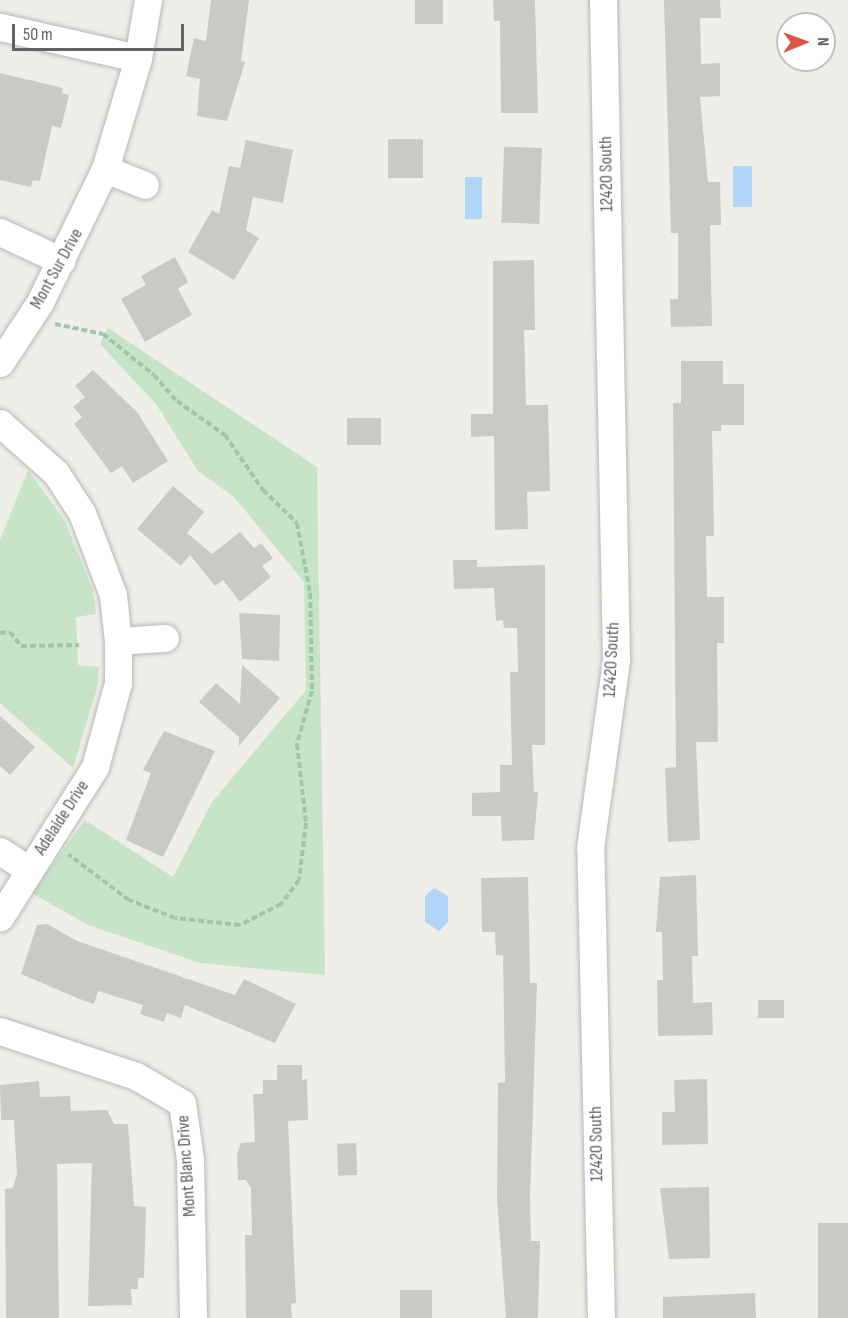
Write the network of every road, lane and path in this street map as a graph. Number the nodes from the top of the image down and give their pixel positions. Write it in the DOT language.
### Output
graph roads {
  1 [pos="148,0"];
  2 [pos="603,0"];
  3 [pos="0,27"];
  4 [pos="138,58"];
  5 [pos="105,170"];
  6 [pos="144,185"];
  7 [pos="0,232"];
  8 [pos="62,261"];
  9 [pos="53,324"];
  10 [pos="0,363"];
  11 [pos="0,423"];
  12 [pos="0,633"];
  13 [pos="165,639"];
  14 [pos="118,641"];
  15 [pos="79,645"];
  16 [pos="0,851"];
  17 [pos="67,854"];
  18 [pos="28,869"];
  19 [pos="0,917"];
  20 [pos="0,1031"];
  21 [pos="193,1318"];
  22 [pos="601,1318"];
  1 -- 4 [label="street, Mont Sur Drive"];
  2 -- 22 [label="street, 12420 South"];
  3 -- 4 [label="street"];
  4 -- 5 [label="street, Mont Sur Drive"];
  5 -- 6 [label="street"];
  5 -- 8 [label="street, Mont Sur Drive"];
  7 -- 8 [label="street"];
  8 -- 10 [label="street, Mont Sur Drive"];
  9 -- 17 [label="path"];
  11 -- 14 [label="street, Adelaide Drive"];
  12 -- 15 [label="path"];
  13 -- 14 [label="street"];
  14 -- 18 [label="street, Adelaide Drive"];
  16 -- 18 [label="street"];
  18 -- 19 [label="street, Adelaide Drive"];
  20 -- 21 [label="street, Mont Blanc Drive"];
}
